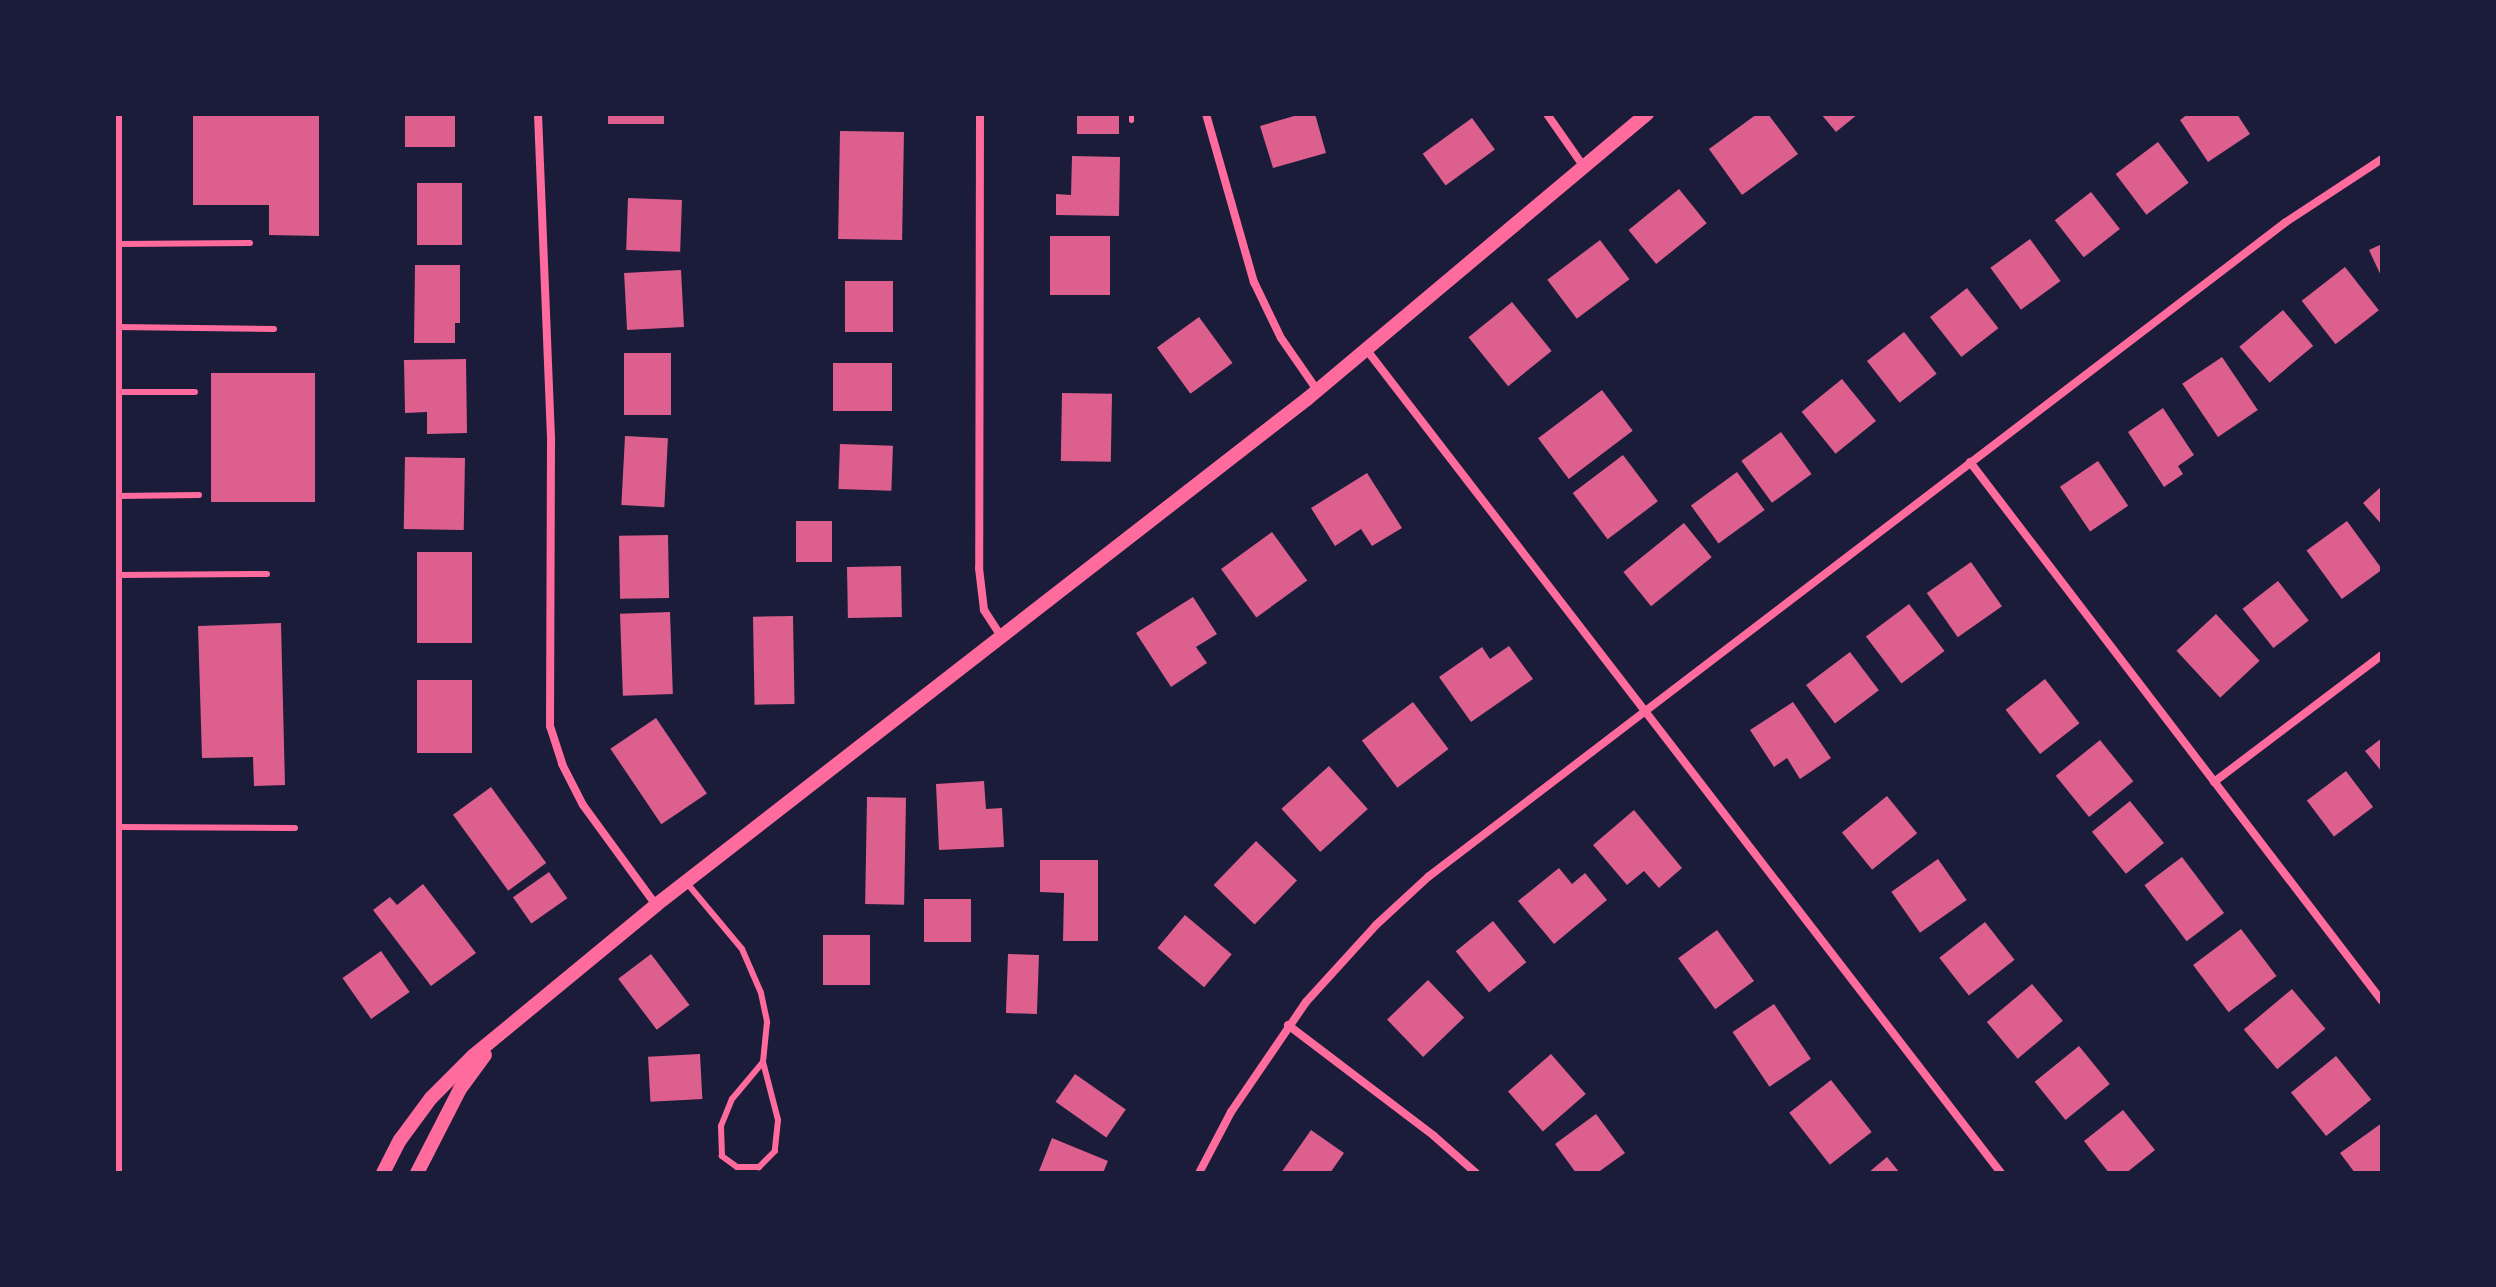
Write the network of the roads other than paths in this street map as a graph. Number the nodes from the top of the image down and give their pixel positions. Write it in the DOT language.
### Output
graph roads {
  1 [pos="118,114"];
  2 [pos="538,114"];
  3 [pos="980,114"];
  4 [pos="1206,114"];
  5 [pos="1547,114"];
  6 [pos="1647,114"];
  7 [pos="2382,159"];
  8 [pos="1584,167"];
  9 [pos="116,168"];
  10 [pos="250,243"];
  11 [pos="118,244"];
  12 [pos="116,261"];
  13 [pos="117,322"];
  14 [pos="274,329"];
  15 [pos="1366,349"];
  16 [pos="1317,390"];
  17 [pos="118,392"];
  18 [pos="195,392"];
  19 [pos="1970,462"];
  20 [pos="116,493"];
  21 [pos="199,495"];
  22 [pos="267,574"];
  23 [pos="116,579"];
  24 [pos="1002,639"];
  25 [pos="2382,655"];
  26 [pos="1646,710"];
  27 [pos="2214,782"];
  28 [pos="116,784"];
  29 [pos="118,827"];
  30 [pos="295,828"];
  31 [pos="686,882"];
  32 [pos="656,905"];
  33 [pos="2382,1001"];
  34 [pos="1288,1025"];
  35 [pos="509,1027"];
  36 [pos="116,1050"];
  37 [pos="763,1062"];
  38 [pos="118,1173"];
  39 [pos="383,1173"];
  40 [pos="417,1173"];
  41 [pos="1199,1173"];
  42 [pos="1476,1173"];
  43 [pos="2001,1173"];
  1 -- 9 [label="street"];
  2 -- 32 [label="street"];
  3 -- 24 [label="street"];
  4 -- 16 [label="street"];
  5 -- 8 [label="street"];
  6 -- 8 [label="street"];
  7 -- 19 [label="street"];
  8 -- 15 [label="street"];
  9 -- 11 [label="street"];
  10 -- 11 [label="lane"];
  11 -- 12 [label="street"];
  12 -- 13 [label="street"];
  13 -- 14 [label="lane"];
  13 -- 17 [label="street"];
  15 -- 16 [label="street"];
  15 -- 26 [label="street"];
  16 -- 24 [label="street"];
  17 -- 18 [label="lane"];
  17 -- 20 [label="street"];
  19 -- 26 [label="street"];
  19 -- 27 [label="street"];
  20 -- 21 [label="lane"];
  20 -- 23 [label="street"];
  22 -- 23 [label="lane"];
  23 -- 28 [label="street"];
  24 -- 31 [label="street"];
  25 -- 27 [label="street"];
  26 -- 34 [label="street"];
  26 -- 43 [label="street"];
  27 -- 33 [label="street"];
  28 -- 29 [label="street"];
  29 -- 30 [label="lane"];
  29 -- 36 [label="street"];
  31 -- 32 [label="street"];
  31 -- 37 [label="lane"];
  32 -- 35 [label="street"];
  34 -- 41 [label="street"];
  34 -- 42 [label="street"];
  35 -- 39 [label="street"];
  35 -- 40 [label="street"];
  36 -- 38 [label="street"];
  37 -- 37 [label="lane"];
}
